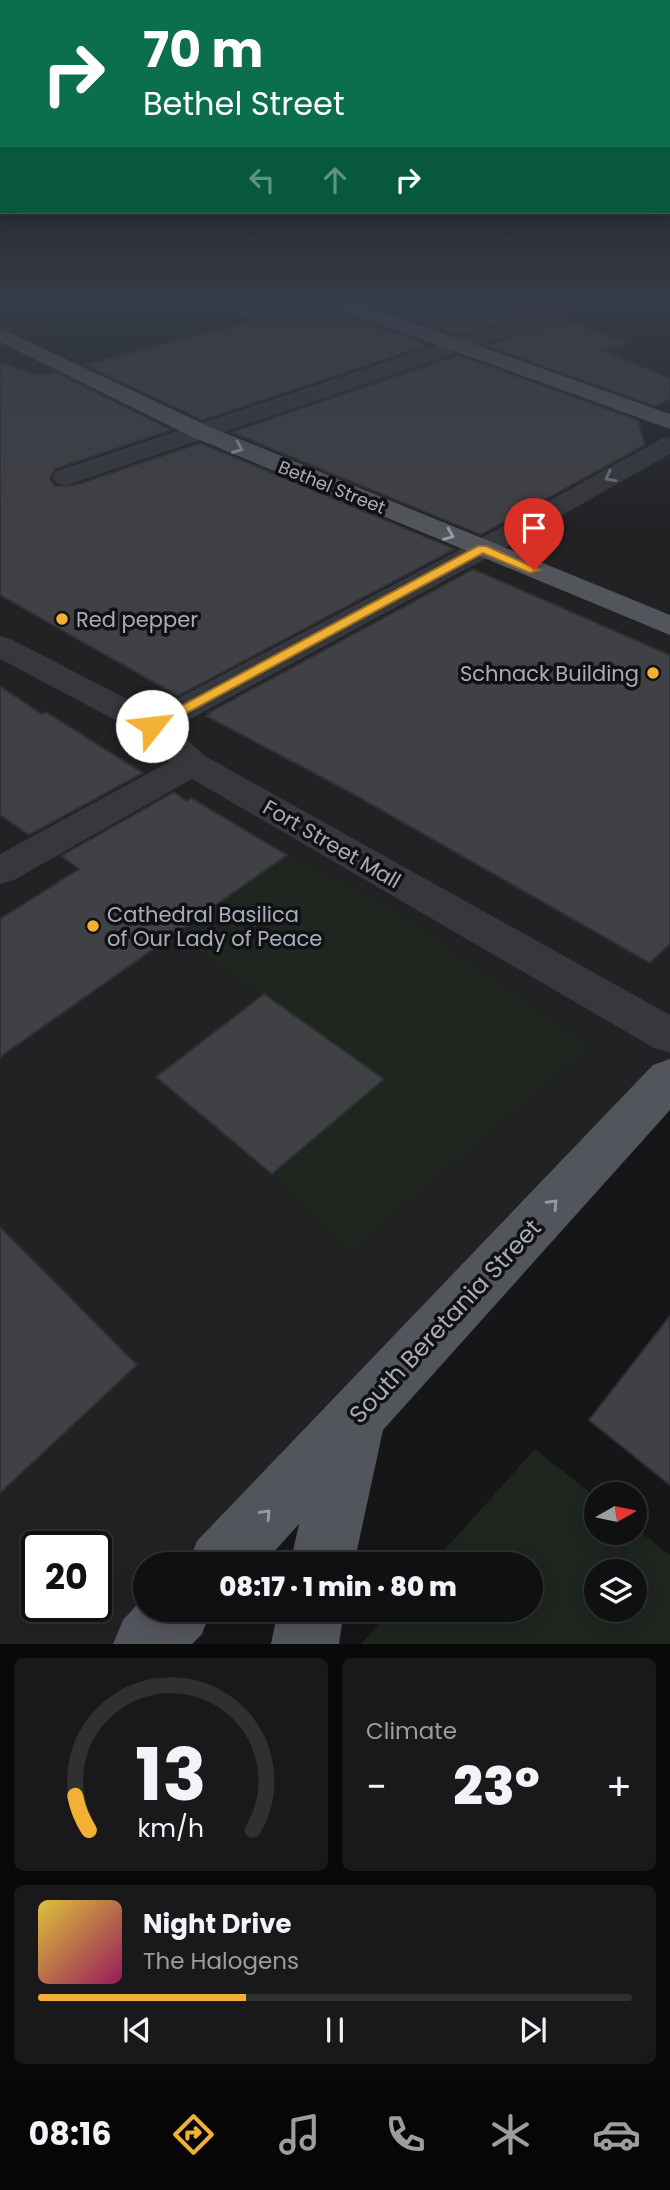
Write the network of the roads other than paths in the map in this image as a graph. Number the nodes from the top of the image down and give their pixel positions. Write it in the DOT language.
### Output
graph roads {
  1 [pos="85,376"];
  2 [pos="368,376"];
  3 [pos="540,376"];
  4 [pos="670,422"];
  5 [pos="199,432"];
  6 [pos="670,444"];
  7 [pos="65,477"];
  8 [pos="482,549"];
  9 [pos="670,626"];
  10 [pos="0,646"];
  11 [pos="152,726"];
  12 [pos="192,764"];
  13 [pos="0,871"];
  14 [pos="670,1036"];
  15 [pos="670,1078"];
  16 [pos="356,1416"];
  17 [pos="231,1552"];
  18 [pos="325,1552"];
  19 [pos="167,1622"];
  20 [pos="310,1622"];
  21 [pos="147,1644"];
  22 [pos="305,1644"];
  1 -- 5 [label="main road, Bethel Street"];
  2 -- 5 [label="street"];
  3 -- 4 [label="main road"];
  5 -- 7 [label="street"];
  5 -- 8 [label="main road, Bethel Street, one-way"];
  6 -- 8 [label="street, one-way"];
  8 -- 9 [label="main road, Bethel Street"];
  8 -- 11 [label="street"];
  10 -- 11 [label="street, Fort Street Mall"];
  11 -- 12 [label="street, Fort Street Mall"];
  12 -- 13 [label="street"];
  12 -- 14 [label="street, Fort Street Mall"];
  16 -- 15 [label="main road, South Beretania Street, one-way"];
  17 -- 16 [label="main road, South Beretania Street, one-way"];
  16 -- 18 [label="main road"];
  19 -- 21 [label="main road"];
  20 -- 22 [label="main road"];
}
